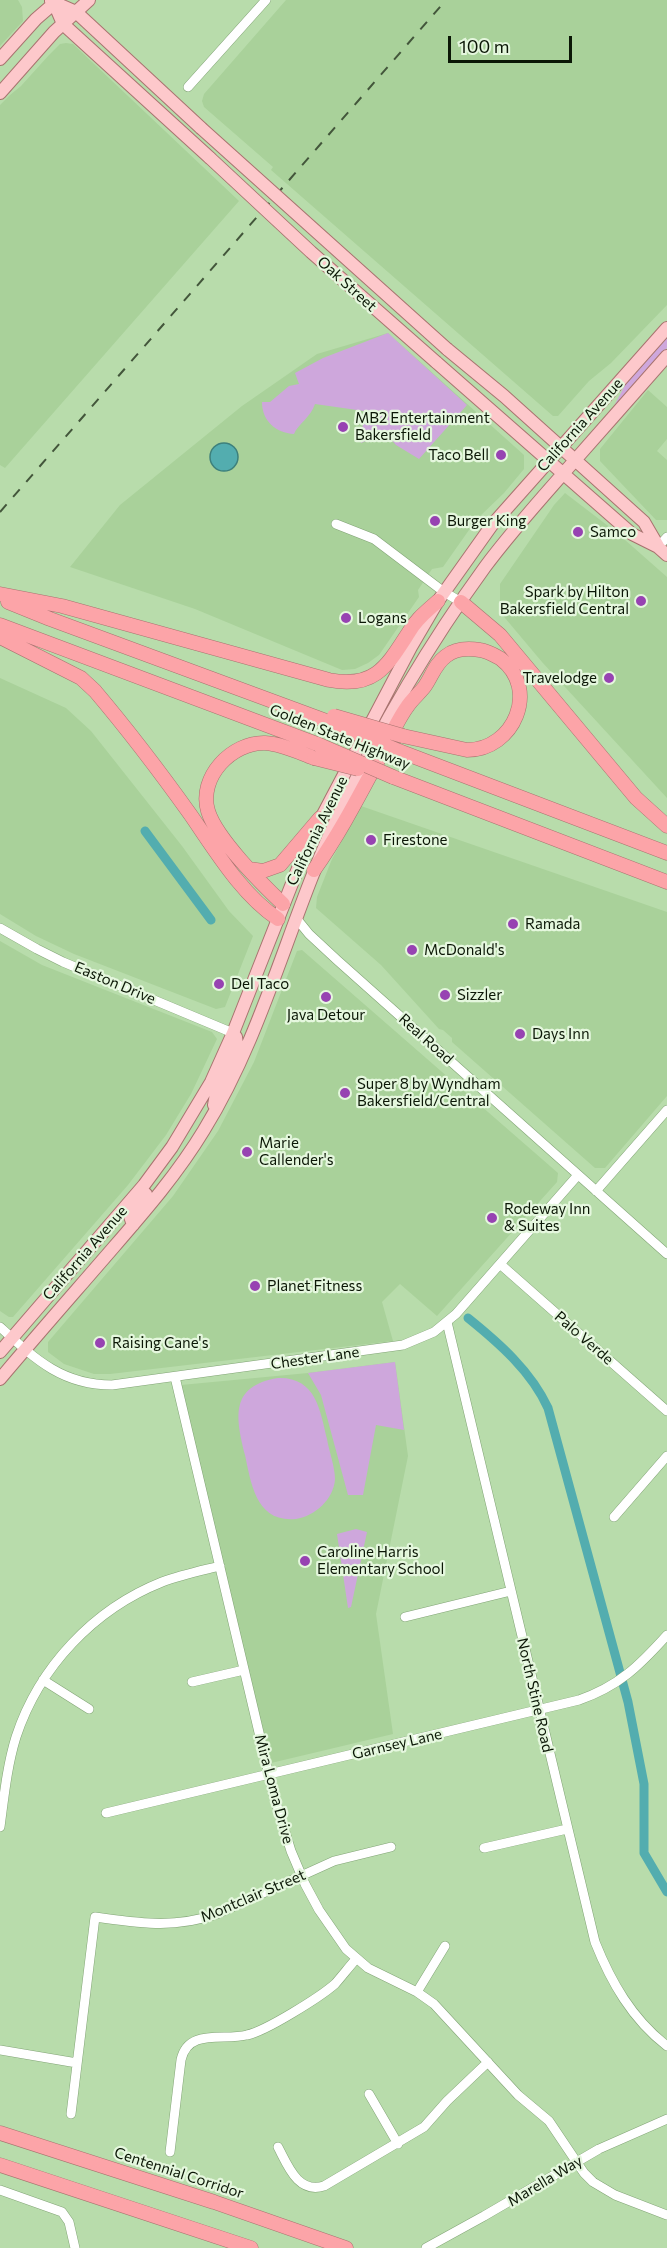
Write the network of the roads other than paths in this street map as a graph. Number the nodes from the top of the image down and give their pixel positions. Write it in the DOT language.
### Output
graph roads {
  1 [pos="89,0"];
  2 [pos="266,0"];
  3 [pos="54,1"];
  4 [pos="76,12"];
  5 [pos="63,24"];
  6 [pos="0,59"];
  7 [pos="188,87"];
  8 [pos="0,93"];
  9 [pos="667,327"];
  10 [pos="667,356"];
  11 [pos="561,447"];
  12 [pos="575,460"];
  13 [pos="548,461"];
  14 [pos="563,474"];
  15 [pos="336,525"];
  16 [pos="667,537"];
  17 [pos="662,551"];
  18 [pos="0,596"];
  19 [pos="441,596"];
  20 [pos="461,602"];
  21 [pos="0,625"];
  22 [pos="443,628"];
  23 [pos="0,637"];
  24 [pos="407,706"];
  25 [pos="332,719"];
  26 [pos="393,777"];
  27 [pos="320,818"];
  28 [pos="667,826"];
  29 [pos="667,854"];
  30 [pos="249,869"];
  31 [pos="314,870"];
  32 [pos="667,882"];
  33 [pos="283,904"];
  34 [pos="296,918"];
  35 [pos="278,919"];
  36 [pos="0,928"];
  37 [pos="233,1033"];
  38 [pos="201,1101"];
  39 [pos="667,1110"];
  40 [pos="213,1115"];
  41 [pos="163,1160"];
  42 [pos="184,1161"];
  43 [pos="578,1175"];
  44 [pos="596,1191"];
  45 [pos="133,1225"];
  46 [pos="667,1254"];
  47 [pos="500,1264"];
  48 [pos="447,1322"];
  49 [pos="0,1327"];
  50 [pos="12,1338"];
  51 [pos="25,1350"];
  52 [pos="0,1352"];
  53 [pos="175,1377"];
  54 [pos="0,1379"];
  55 [pos="667,1411"];
  56 [pos="667,1456"];
  57 [pos="614,1517"];
  58 [pos="220,1566"];
  59 [pos="511,1591"];
  60 [pos="405,1617"];
  61 [pos="667,1635"];
  62 [pos="244,1670"];
  63 [pos="43,1680"];
  64 [pos="192,1682"];
  65 [pos="89,1709"];
  66 [pos="539,1710"];
  67 [pos="269,1774"];
  68 [pos="106,1813"];
  69 [pos="0,1827"];
  70 [pos="567,1829"];
  71 [pos="391,1847"];
  72 [pos="484,1848"];
  73 [pos="301,1876"];
  74 [pos="445,1946"];
  75 [pos="356,1959"];
  76 [pos="417,1992"];
  77 [pos="667,2046"];
  78 [pos="0,2050"];
  79 [pos="77,2062"];
  80 [pos="488,2062"];
  81 [pos="369,2094"];
  82 [pos="71,2114"];
  83 [pos="667,2119"];
  84 [pos="0,2133"];
  85 [pos="398,2144"];
  86 [pos="278,2147"];
  87 [pos="170,2152"];
  88 [pos="576,2162"];
  89 [pos="0,2165"];
  90 [pos="0,2190"];
  91 [pos="667,2215"];
  92 [pos="75,2248"];
  93 [pos="251,2248"];
  94 [pos="346,2248"];
  95 [pos="426,2248"];
  1 -- 4 [label="main road"];
  2 -- 7 [label="street"];
  3 -- 4 [label="main road, Oak Street"];
  3 -- 5 [label="main road, Oak Street"];
  3 -- 6 [label="main road"];
  4 -- 5 [label="main road"];
  4 -- 11 [label="main road, Oak Street, bridge"];
  5 -- 8 [label="main road"];
  5 -- 13 [label="main road, Oak Street, bridge"];
  9 -- 11 [label="main road, California Avenue"];
  10 -- 12 [label="main road, California Avenue"];
  11 -- 12 [label="main road, Oak Street"];
  11 -- 13 [label="main road, California Avenue"];
  12 -- 14 [label="main road, California Avenue"];
  12 -- 17 [label="main road, Oak Street"];
  13 -- 14 [label="main road, Oak Street"];
  13 -- 19 [label="main road, California Avenue"];
  14 -- 17 [label="main road, Oak Street"];
  14 -- 20 [label="main road, California Avenue"];
  15 -- 19 [label="street"];
  16 -- 17 [label="street"];
  18 -- 19 [label="highway"];
  18 -- 25 [label="highway, Golden State Highway"];
  19 -- 20 [label="street"];
  19 -- 27 [label="main road, California Avenue"];
  20 -- 22 [label="main road, California Avenue"];
  20 -- 28 [label="highway"];
  21 -- 26 [label="highway, Golden State Highway, bridge"];
  22 -- 24 [label="main road"];
  22 -- 31 [label="main road, California Avenue"];
  23 -- 35 [label="highway"];
  24 -- 25 [label="highway, bridge"];
  24 -- 31 [label="highway"];
  25 -- 29 [label="highway, Golden State Highway, bridge"];
  26 -- 30 [label="highway, bridge"];
  26 -- 32 [label="highway, Golden State Highway"];
  27 -- 30 [label="highway"];
  27 -- 33 [label="main road, California Avenue"];
  30 -- 33 [label="highway"];
  31 -- 34 [label="main road, California Avenue"];
  33 -- 34 [label="main road"];
  33 -- 35 [label="main road, California Avenue"];
  34 -- 35 [label="main road"];
  34 -- 40 [label="main road, California Avenue"];
  34 -- 43 [label="street, Real Road"];
  35 -- 37 [label="main road, California Avenue"];
  36 -- 37 [label="street, Easton Drive"];
  37 -- 38 [label="main road, California Avenue"];
  37 -- 40 [label="main road"];
  38 -- 41 [label="main road, California Avenue"];
  38 -- 42 [label="main road"];
  39 -- 44 [label="street"];
  40 -- 42 [label="main road, California Avenue"];
  41 -- 45 [label="main road"];
  41 -- 50 [label="main road, California Avenue"];
  42 -- 45 [label="main road, California Avenue"];
  43 -- 44 [label="street, Real Road"];
  43 -- 47 [label="street, Chester Lane"];
  44 -- 46 [label="street, Real Road"];
  45 -- 51 [label="main road, California Avenue"];
  47 -- 48 [label="street, Chester Lane"];
  47 -- 55 [label="street, Palo Verde"];
  48 -- 53 [label="street, Chester Lane"];
  48 -- 59 [label="street, North Stine Road"];
  49 -- 50 [label="street, Chester Lane"];
  50 -- 51 [label="street, Chester Lane"];
  50 -- 52 [label="main road, California Avenue"];
  51 -- 53 [label="street, Chester Lane"];
  51 -- 54 [label="main road, California Avenue"];
  53 -- 58 [label="street, Mira Loma Drive"];
  56 -- 57 [label="street"];
  58 -- 62 [label="street, Mira Loma Drive"];
  58 -- 63 [label="street"];
  59 -- 60 [label="street"];
  59 -- 66 [label="street, North Stine Road"];
  61 -- 66 [label="street, Garnsey Lane"];
  62 -- 64 [label="street"];
  62 -- 67 [label="street, Mira Loma Drive"];
  63 -- 65 [label="street"];
  63 -- 69 [label="street"];
  66 -- 67 [label="street, Garnsey Lane"];
  66 -- 70 [label="street, North Stine Road"];
  67 -- 68 [label="street, Garnsey Lane"];
  67 -- 73 [label="street, Mira Loma Drive"];
  70 -- 72 [label="street"];
  70 -- 77 [label="street, North Stine Road"];
  71 -- 73 [label="street, Montclair Street"];
  73 -- 75 [label="street, Mira Loma Drive"];
  73 -- 79 [label="street, Montclair Street"];
  74 -- 76 [label="street"];
  75 -- 76 [label="street, Mira Loma Drive"];
  75 -- 87 [label="street"];
  76 -- 80 [label="street, Mira Loma Drive"];
  78 -- 79 [label="street"];
  79 -- 82 [label="street, Montclair Street"];
  80 -- 85 [label="street"];
  80 -- 88 [label="street, Mira Loma Drive"];
  81 -- 85 [label="street"];
  83 -- 88 [label="street, Marella Way"];
  84 -- 94 [label="highway, Centennial Corridor"];
  85 -- 86 [label="street"];
  88 -- 91 [label="street, Mira Loma Drive"];
  88 -- 95 [label="street, Marella Way"];
  89 -- 93 [label="highway"];
  90 -- 92 [label="street"];
}
